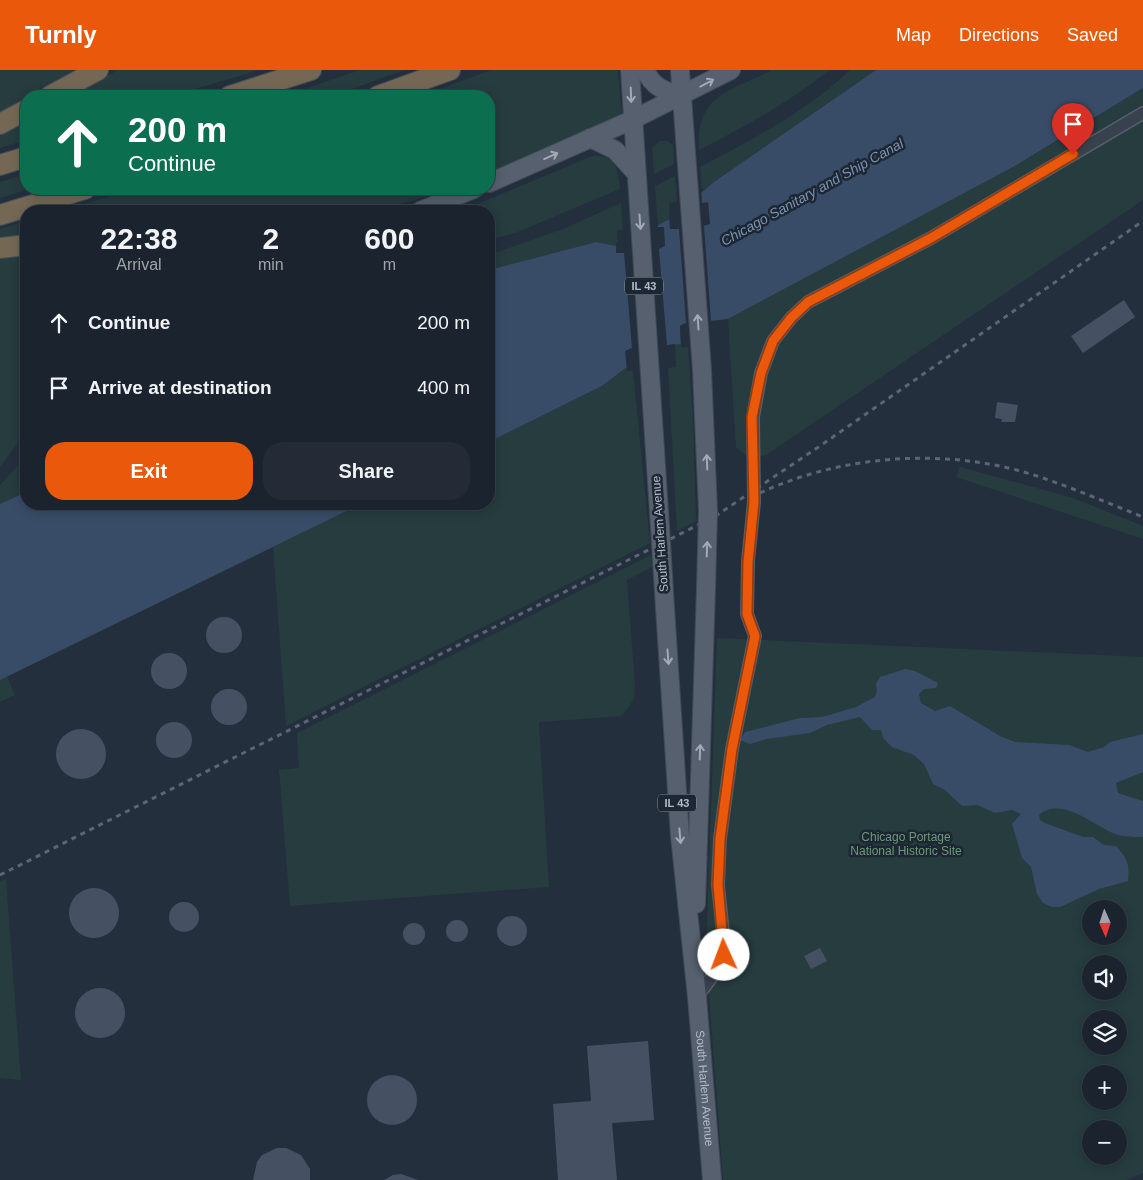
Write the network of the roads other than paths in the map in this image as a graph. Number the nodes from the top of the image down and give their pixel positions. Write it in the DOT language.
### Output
graph roads {
  1 [pos="98,70"];
  2 [pos="311,70"];
  3 [pos="450,70"];
  4 [pos="630,70"];
  5 [pos="645,70"];
  6 [pos="680,70"];
  7 [pos="731,70"];
  8 [pos="61,90"];
  9 [pos="249,90"];
  10 [pos="395,90"];
  11 [pos="682,96"];
  12 [pos="20,113"];
  13 [pos="1143,113"];
  14 [pos="632,120"];
  15 [pos="0,124"];
  16 [pos="590,138"];
  17 [pos="20,159"];
  18 [pos="0,165"];
  19 [pos="636,173"];
  20 [pos="495,180"];
  21 [pos="66,195"];
  22 [pos="459,195"];
  23 [pos="33,205"];
  24 [pos="435,205"];
  25 [pos="20,209"];
  26 [pos="0,215"];
  27 [pos="20,246"];
  28 [pos="0,248"];
  29 [pos="697,997"];
  30 [pos="712,1180"];
  1 -- 8 [label="highway"];
  2 -- 9 [label="highway"];
  3 -- 10 [label="highway"];
  4 -- 14 [label="main road, South Harlem Avenue / IL 43, one-way"];
  5 -- 11 [label="main road"];
  6 -- 11 [label="main road, South Harlem Avenue / IL 43"];
  11 -- 7 [label="main road, one-way"];
  11 -- 14 [label="main road"];
  29 -- 11 [label="main road, South Harlem Avenue / IL 43, one-way, bridge"];
  12 -- 15 [label="highway"];
  13 -- 29 [label="street"];
  14 -- 16 [label="main road"];
  14 -- 19 [label="main road, South Harlem Avenue / IL 43"];
  16 -- 19 [label="main road"];
  20 -- 16 [label="main road, one-way"];
  17 -- 18 [label="highway"];
  19 -- 29 [label="main road, South Harlem Avenue / IL 43, one-way, bridge"];
  21 -- 23 [label="highway"];
  22 -- 24 [label="main road"];
  25 -- 26 [label="highway"];
  27 -- 28 [label="highway"];
  29 -- 30 [label="main road, South Harlem Avenue / IL 43"];
}
